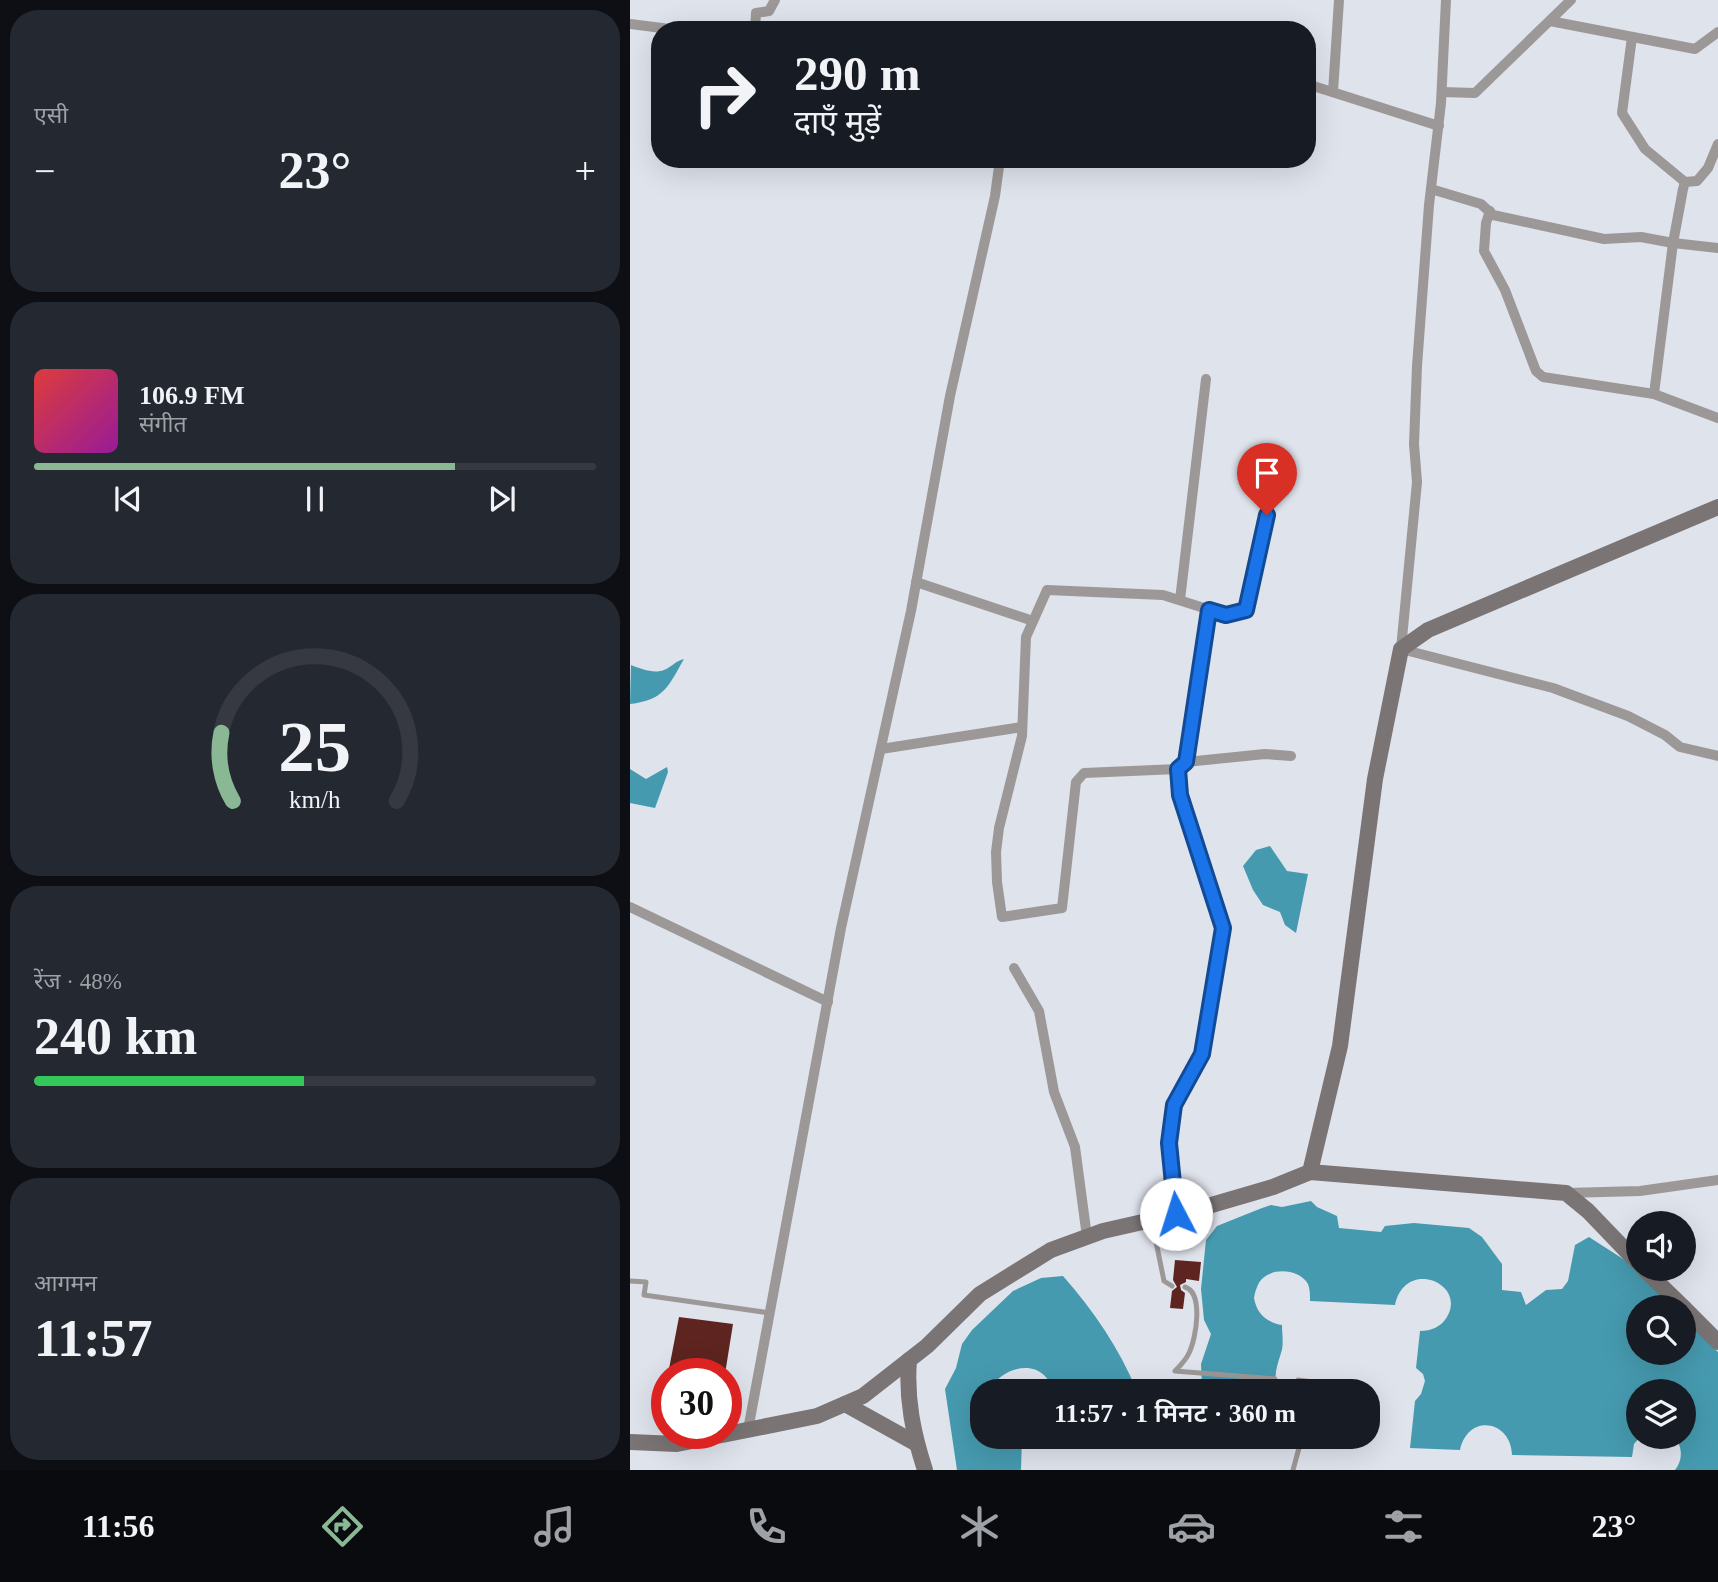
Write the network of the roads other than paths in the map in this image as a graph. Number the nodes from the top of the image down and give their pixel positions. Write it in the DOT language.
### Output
graph roads {
  1 [pos="775,0"];
  2 [pos="1339,0"];
  3 [pos="1446,0"];
  4 [pos="1571,0"];
  5 [pos="756,21"];
  6 [pos="1550,21"];
  7 [pos="630,24"];
  8 [pos="651,27"];
  9 [pos="1718,32"];
  10 [pos="1633,37"];
  11 [pos="1316,87"];
  12 [pos="1333,92"];
  13 [pos="1441,92"];
  14 [pos="1438,126"];
  15 [pos="1718,144"];
  16 [pos="999,168"];
  17 [pos="1685,182"];
  18 [pos="1431,189"];
  19 [pos="1490,211"];
  20 [pos="1673,243"];
  21 [pos="1718,248"];
  22 [pos="1206,379"];
  23 [pos="1654,394"];
  24 [pos="1718,418"];
  25 [pos="1718,507"];
  26 [pos="1267,515"];
  27 [pos="916,582"];
  28 [pos="1180,600"];
  29 [pos="1209,610"];
  30 [pos="1033,621"];
  31 [pos="1401,649"];
  32 [pos="1022,727"];
  33 [pos="880,749"];
  34 [pos="1291,756"];
  35 [pos="1718,756"];
  36 [pos="1182,766"];
  37 [pos="630,907"];
  38 [pos="1014,968"];
  39 [pos="828,1002"];
  40 [pos="1310,1172"];
  41 [pos="1718,1180"];
  42 [pos="1566,1192"];
  43 [pos="1176,1214"];
  44 [pos="1151,1220"];
  45 [pos="1087,1237"];
  46 [pos="1626,1251"];
  47 [pos="630,1281"];
  48 [pos="1656,1281"];
  49 [pos="1172,1286"];
  50 [pos="1185,1287"];
  51 [pos="1671,1295"];
  52 [pos="770,1313"];
  53 [pos="1696,1320"];
  54 [pos="1718,1342"];
  55 [pos="909,1360"];
  56 [pos="1273,1379"];
  57 [pos="845,1404"];
  58 [pos="748,1430"];
  59 [pos="630,1442"];
  60 [pos="917,1444"];
  61 [pos="1299,1449"];
  62 [pos="925,1470"];
  63 [pos="1293,1470"];
  1 -- 5 [label="street"];
  2 -- 12 [label="street"];
  3 -- 13 [label="street"];
  4 -- 6 [label="street"];
  6 -- 10 [label="street"];
  6 -- 13 [label="street"];
  7 -- 8 [label="street"];
  9 -- 10 [label="street"];
  10 -- 17 [label="street"];
  11 -- 12 [label="street"];
  12 -- 14 [label="street"];
  13 -- 14 [label="street"];
  14 -- 18 [label="street"];
  15 -- 17 [label="street"];
  16 -- 27 [label="street"];
  17 -- 20 [label="street"];
  18 -- 19 [label="street"];
  18 -- 31 [label="street"];
  19 -- 20 [label="street"];
  19 -- 23 [label="street"];
  20 -- 21 [label="street"];
  20 -- 23 [label="street"];
  22 -- 28 [label="street"];
  23 -- 24 [label="street"];
  25 -- 31 [label="main road"];
  26 -- 29 [label="street"];
  27 -- 30 [label="street"];
  27 -- 33 [label="street"];
  28 -- 29 [label="street"];
  28 -- 30 [label="street"];
  29 -- 36 [label="street"];
  30 -- 32 [label="street"];
  31 -- 35 [label="street"];
  31 -- 40 [label="main road"];
  32 -- 33 [label="street"];
  32 -- 36 [label="street"];
  33 -- 39 [label="street"];
  34 -- 36 [label="street"];
  36 -- 43 [label="street"];
  37 -- 39 [label="street"];
  38 -- 45 [label="street"];
  39 -- 52 [label="street"];
  40 -- 42 [label="main road"];
  40 -- 43 [label="main road"];
  41 -- 42 [label="street"];
  42 -- 46 [label="main road"];
  43 -- 44 [label="main road"];
  44 -- 45 [label="main road"];
  44 -- 49 [label="lane"];
  45 -- 55 [label="main road"];
  47 -- 52 [label="lane"];
  48 -- 51 [label="main road"];
  50 -- 56 [label="lane"];
  52 -- 58 [label="street"];
  53 -- 54 [label="main road"];
  55 -- 57 [label="main road"];
  55 -- 60 [label="main road"];
  57 -- 58 [label="main road"];
  57 -- 60 [label="main road"];
  58 -- 59 [label="main road"];
  60 -- 62 [label="main road"];
  61 -- 63 [label="lane"];
}
